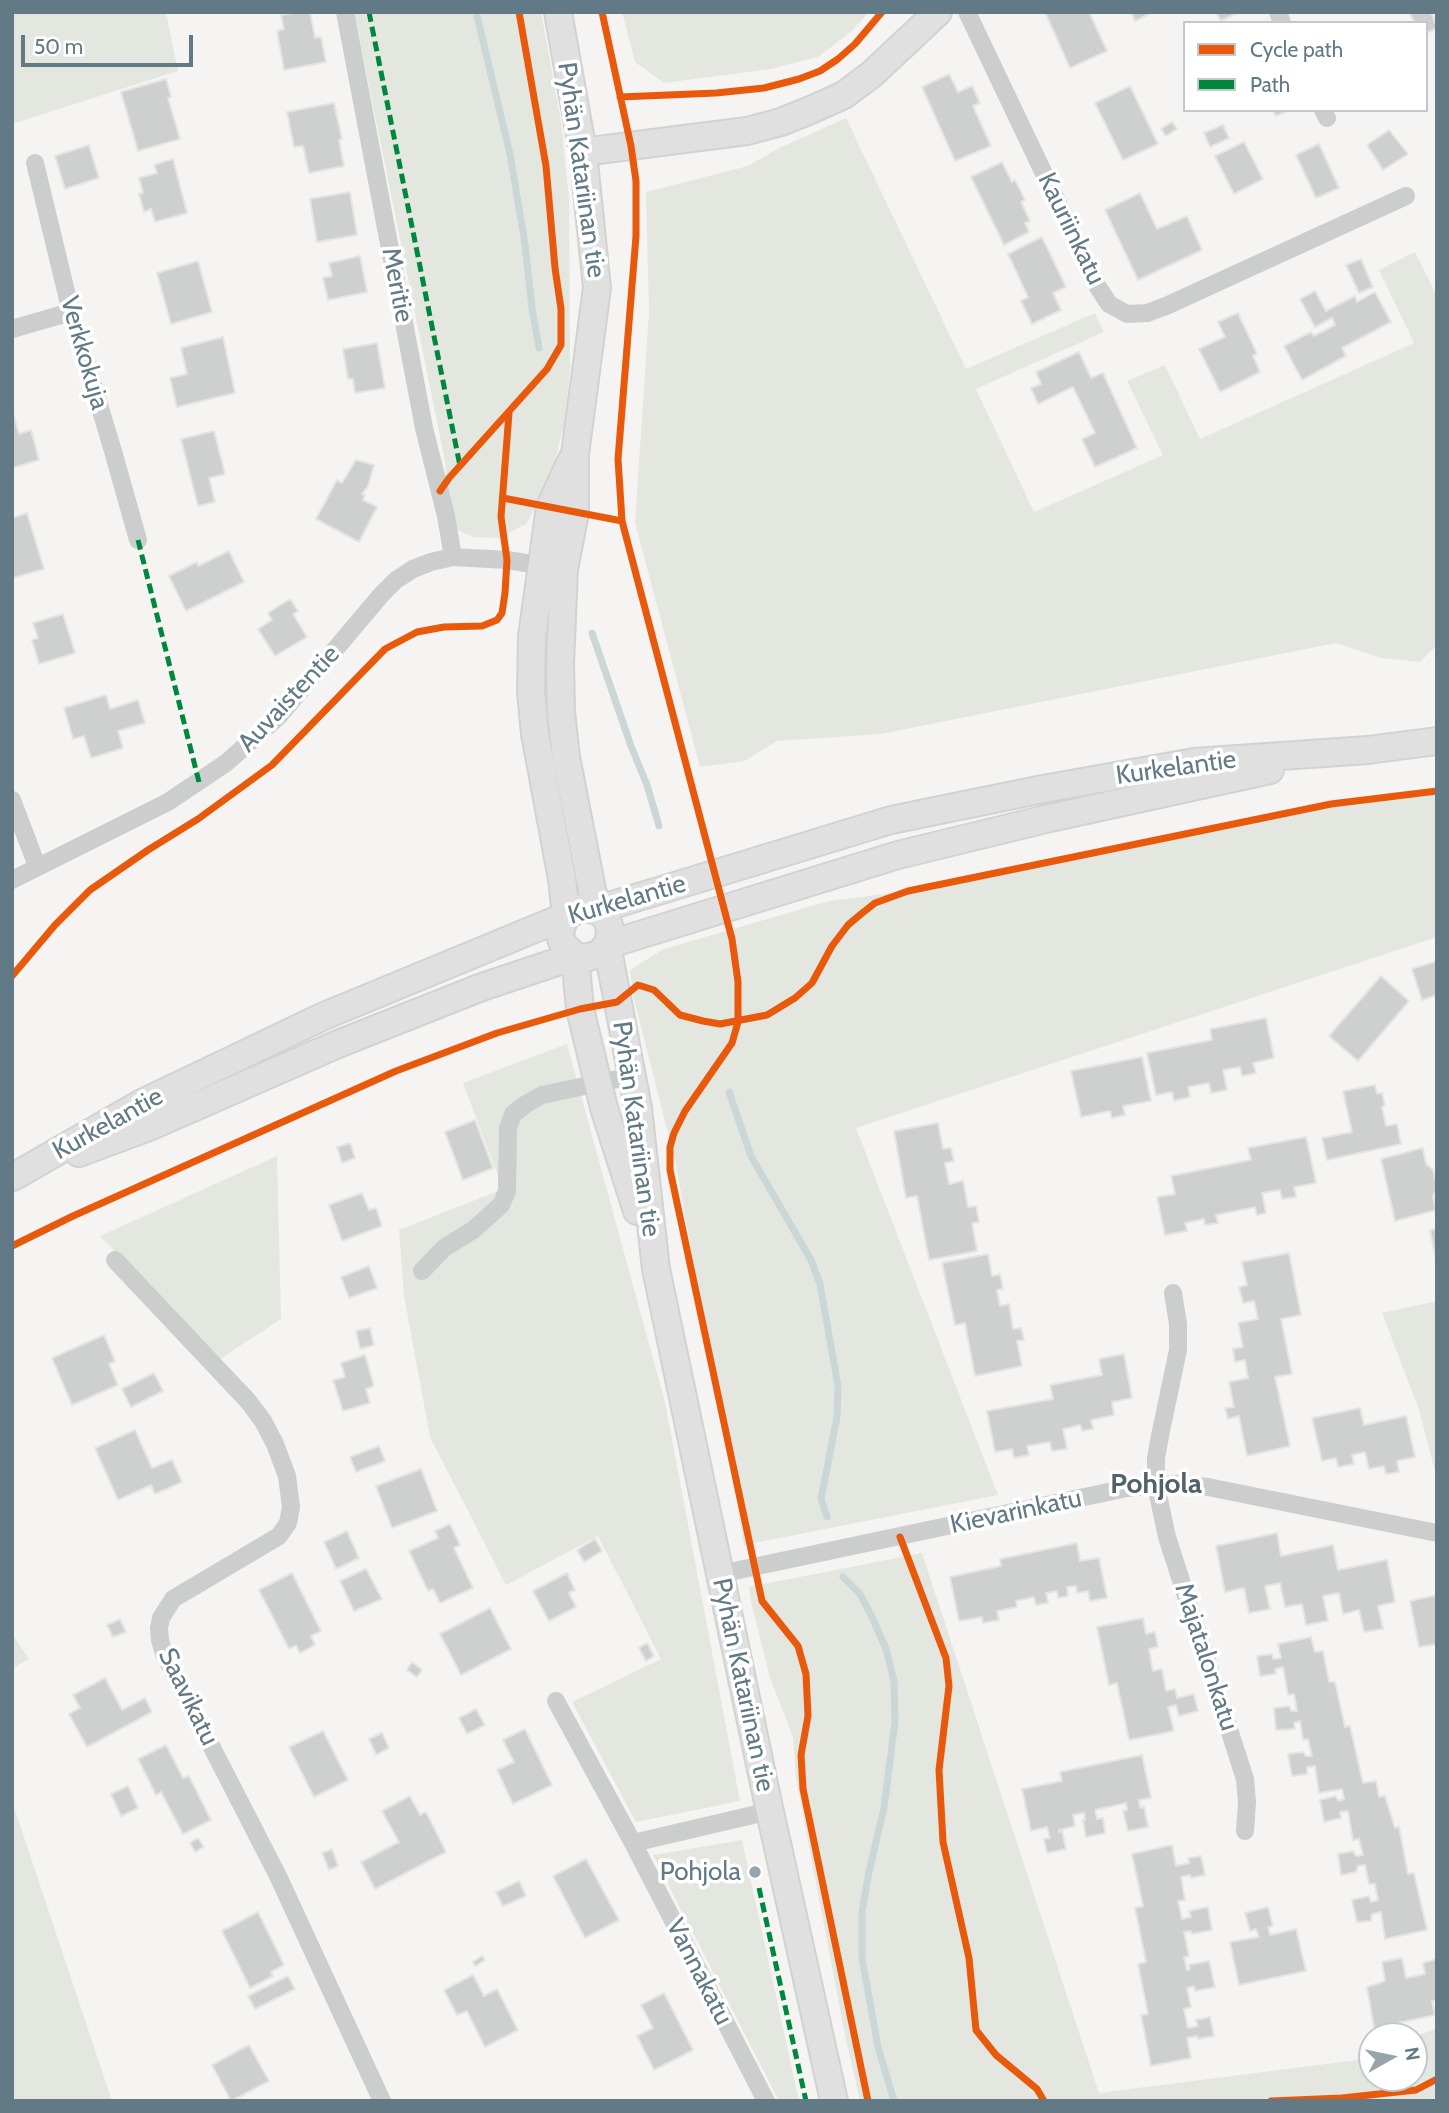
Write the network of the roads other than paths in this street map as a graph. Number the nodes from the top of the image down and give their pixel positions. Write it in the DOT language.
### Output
graph roads {
  1 [pos="345,12"];
  2 [pos="558,12"];
  3 [pos="938,12"];
  4 [pos="967,12"];
  5 [pos="583,152"];
  6 [pos="35,163"];
  7 [pos="1406,196"];
  8 [pos="71,312"];
  9 [pos="12,329"];
  10 [pos="138,540"];
  11 [pos="453,557"];
  12 [pos="552,567"];
  13 [pos="1437,741"];
  14 [pos="1368,750"];
  15 [pos="12,800"];
  16 [pos="37,866"];
  17 [pos="12,880"];
  18 [pos="596,909"];
  19 [pos="566,916"];
  20 [pos="607,945"];
  21 [pos="575,956"];
  22 [pos="632,1076"];
  23 [pos="598,1084"];
  24 [pos="13,1177"];
  25 [pos="115,1260"];
  26 [pos="656,1269"];
  27 [pos="422,1271"];
  28 [pos="1172,1293"];
  29 [pos="1156,1485"];
  30 [pos="1437,1533"];
  31 [pos="720,1574"];
  32 [pos="556,1701"];
  33 [pos="770,1811"];
  34 [pos="1245,1831"];
  35 [pos="633,1843"];
  36 [pos="383,2101"];
  37 [pos="765,2101"];
  38 [pos="834,2101"];
  1 -- 11 [label="street, Meritie"];
  2 -- 5 [label="street, Pyhän Katariinan tie"];
  3 -- 5 [label="street"];
  4 -- 7 [label="street, Kauriinkatu"];
  5 -- 12 [label="street, Pyhän Katariinan tie"];
  6 -- 8 [label="street, Verkkokuja"];
  8 -- 9 [label="street"];
  8 -- 10 [label="street, Verkkokuja"];
  11 -- 12 [label="street, Auvaistentie"];
  11 -- 16 [label="street, Auvaistentie"];
  12 -- 18 [label="street, Pyhän Katariinan tie"];
  12 -- 19 [label="street, Pyhän Katariinan tie"];
  13 -- 14 [label="street, Kurkelantie"];
  14 -- 18 [label="street, Kurkelantie"];
  14 -- 20 [label="street, Kurkelantie"];
  15 -- 16 [label="street"];
  16 -- 17 [label="street, Auvaistentie"];
  18 -- 19 [label="street, Kurkelantie"];
  18 -- 20 [label="street, Pyhän Katariinan tie"];
  19 -- 21 [label="street, Pyhän Katariinan tie"];
  19 -- 24 [label="street, Kurkelantie"];
  20 -- 21 [label="street, Kurkelantie"];
  20 -- 22 [label="street, Pyhän Katariinan tie"];
  21 -- 23 [label="street, Pyhän Katariinan tie"];
  21 -- 24 [label="street, Kurkelantie"];
  22 -- 23 [label="street"];
  22 -- 26 [label="street, Pyhän Katariinan tie"];
  23 -- 26 [label="street, Pyhän Katariinan tie"];
  23 -- 27 [label="street"];
  25 -- 36 [label="street, Saavikatu"];
  26 -- 31 [label="street, Pyhän Katariinan tie"];
  28 -- 29 [label="street, Majatalonkatu"];
  29 -- 30 [label="street, Kievarinkatu"];
  29 -- 31 [label="street, Kievarinkatu"];
  29 -- 34 [label="street, Majatalonkatu"];
  31 -- 33 [label="street, Pyhän Katariinan tie"];
  32 -- 35 [label="street, Vannakatu"];
  33 -- 35 [label="street"];
  33 -- 38 [label="street, Pyhän Katariinan tie"];
  35 -- 37 [label="street, Vannakatu"];
}
